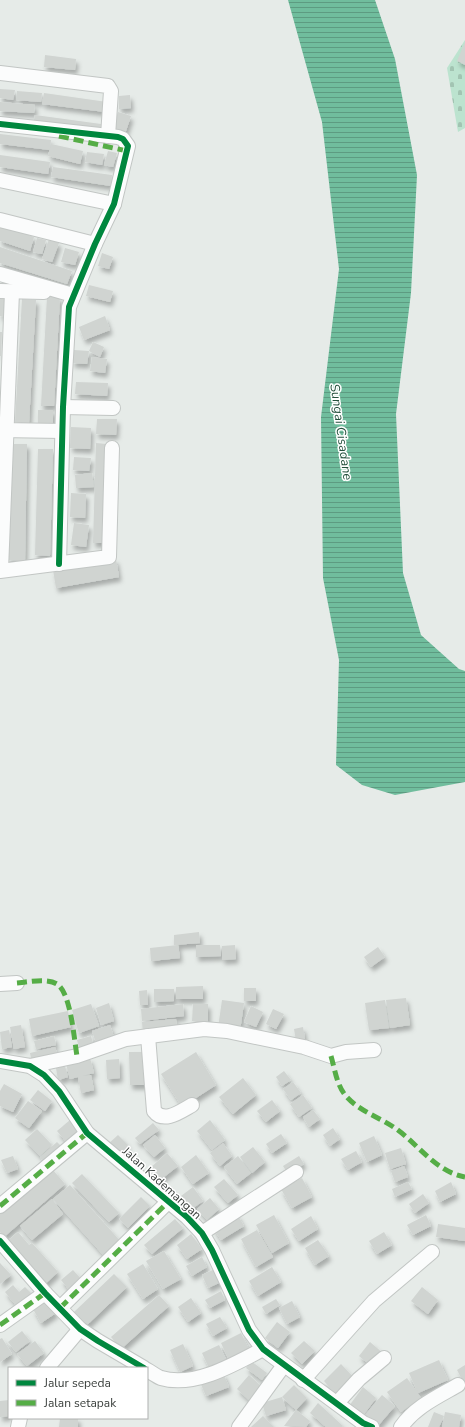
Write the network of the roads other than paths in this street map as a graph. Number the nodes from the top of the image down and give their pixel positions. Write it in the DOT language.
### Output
graph roads {
  1 [pos="0,74"];
  2 [pos="0,124"];
  3 [pos="108,136"];
  4 [pos="0,180"];
  5 [pos="114,204"];
  6 [pos="0,220"];
  7 [pos="95,244"];
  8 [pos="0,274"];
  9 [pos="6,291"];
  10 [pos="66,293"];
  11 [pos="63,407"];
  12 [pos="113,408"];
  13 [pos="3,430"];
  14 [pos="62,431"];
  15 [pos="112,448"];
  16 [pos="59,564"];
  17 [pos="0,570"];
  18 [pos="17,983"];
  19 [pos="0,984"];
  20 [pos="148,1036"];
  21 [pos="374,1050"];
  22 [pos="0,1061"];
  23 [pos="30,1066"];
  24 [pos="192,1105"];
  25 [pos="87,1133"];
  26 [pos="296,1172"];
  27 [pos="168,1202"];
  28 [pos="0,1206"];
  29 [pos="202,1233"];
  30 [pos="0,1241"];
  31 [pos="432,1252"];
  32 [pos="45,1293"];
  33 [pos="60,1308"];
  34 [pos="0,1325"];
  35 [pos="80,1328"];
  36 [pos="263,1349"];
  37 [pos="384,1358"];
  38 [pos="284,1365"];
  39 [pos="48,1367"];
  40 [pos="142,1367"];
  41 [pos="148,1371"];
  42 [pos="303,1380"];
  43 [pos="458,1385"];
  44 [pos="337,1404"];
  45 [pos="239,1427"];
  46 [pos="372,1427"];
  47 [pos="401,1427"];
  1 -- 3 [label="street"];
  2 -- 3 [label="street"];
  3 -- 5 [label="street"];
  4 -- 5 [label="street"];
  5 -- 7 [label="street"];
  6 -- 7 [label="street"];
  7 -- 10 [label="street"];
  8 -- 10 [label="street"];
  9 -- 10 [label="street"];
  9 -- 13 [label="street"];
  10 -- 11 [label="street"];
  11 -- 12 [label="street"];
  11 -- 14 [label="street"];
  13 -- 14 [label="street"];
  13 -- 17 [label="street"];
  14 -- 16 [label="street"];
  15 -- 16 [label="street"];
  16 -- 17 [label="street"];
  18 -- 19 [label="street"];
  20 -- 21 [label="street"];
  20 -- 23 [label="street"];
  20 -- 24 [label="street"];
  22 -- 23 [label="street, Jalan Kademangan"];
  23 -- 25 [label="street, Jalan Kademangan"];
  25 -- 27 [label="street, Jalan Kademangan"];
  25 -- 28 [label="street"];
  26 -- 29 [label="street"];
  27 -- 29 [label="street, Jalan Kademangan"];
  27 -- 33 [label="street"];
  29 -- 36 [label="street, Jalan Kademangan"];
  30 -- 32 [label="street"];
  31 -- 42 [label="street"];
  32 -- 33 [label="street"];
  32 -- 34 [label="street"];
  33 -- 35 [label="street"];
  35 -- 39 [label="street"];
  35 -- 40 [label="street"];
  36 -- 38 [label="street, Jalan Kademangan"];
  36 -- 41 [label="street"];
  37 -- 44 [label="street"];
  38 -- 42 [label="street, Jalan Kademangan"];
  38 -- 45 [label="street"];
  42 -- 44 [label="street, Jalan Kademangan"];
  43 -- 47 [label="street"];
  44 -- 46 [label="street, Jalan Kademangan"];
}
